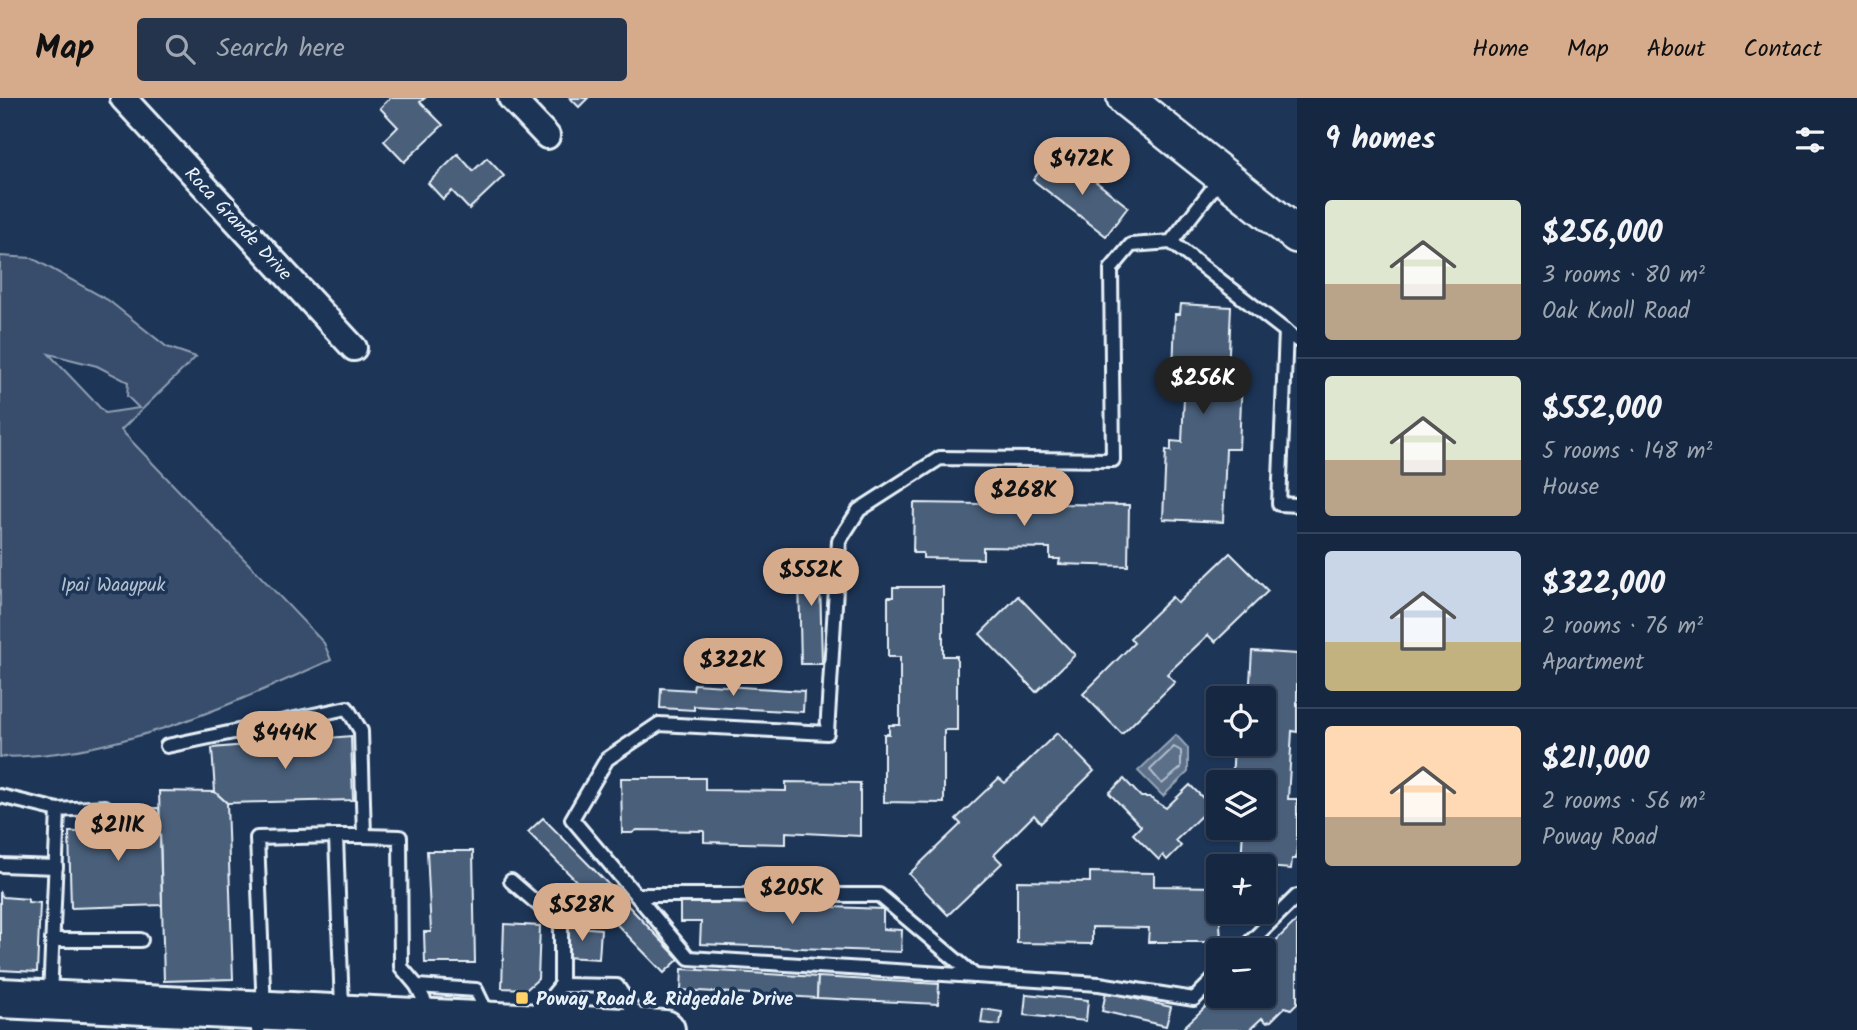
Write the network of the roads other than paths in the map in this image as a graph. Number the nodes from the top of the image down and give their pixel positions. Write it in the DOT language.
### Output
graph roads {
  1 [pos="123,98"];
  2 [pos="511,98"];
  3 [pos="1125,98"];
  4 [pos="547,136"];
  5 [pos="1223,176"];
  6 [pos="1297,235"];
  7 [pos="1171,242"];
  8 [pos="1286,331"];
  9 [pos="1297,340"];
  10 [pos="354,348"];
  11 [pos="1297,505"];
  12 [pos="167,746"];
  13 [pos="0,796"];
  14 [pos="104,807"];
  15 [pos="58,810"];
  16 [pos="336,836"];
  17 [pos="364,836"];
  18 [pos="0,865"];
  19 [pos="56,867"];
  20 [pos="510,881"];
  21 [pos="636,895"];
  22 [pos="1297,896"];
  23 [pos="1254,938"];
  24 [pos="52,940"];
  25 [pos="141,940"];
  26 [pos="975,976"];
  27 [pos="561,985"];
  28 [pos="1206,987"];
  29 [pos="0,998"];
  30 [pos="50,1001"];
  31 [pos="425,1003"];
  32 [pos="342,1014"];
  33 [pos="261,1021"];
  34 [pos="530,1024"];
  35 [pos="647,1029"];
  36 [pos="665,1030"];
  1 -- 10 [label="street, Roca Grande Drive"];
  2 -- 4 [label="street"];
  3 -- 5 [label="street"];
  5 -- 6 [label="street"];
  5 -- 7 [label="lane"];
  7 -- 8 [label="lane"];
  7 -- 21 [label="lane"];
  8 -- 9 [label="lane"];
  8 -- 11 [label="lane"];
  12 -- 17 [label="lane"];
  13 -- 15 [label="lane"];
  14 -- 15 [label="lane"];
  15 -- 19 [label="lane"];
  16 -- 17 [label="lane"];
  16 -- 32 [label="lane"];
  16 -- 33 [label="lane"];
  17 -- 31 [label="lane"];
  18 -- 19 [label="lane"];
  19 -- 24 [label="lane"];
  20 -- 27 [label="lane"];
  21 -- 26 [label="lane"];
  21 -- 26 [label="lane"];
  22 -- 23 [label="lane"];
  24 -- 25 [label="lane"];
  24 -- 30 [label="lane"];
  26 -- 28 [label="lane"];
  27 -- 34 [label="lane"];
  27 -- 35 [label="lane"];
  29 -- 30 [label="main road"];
  30 -- 33 [label="main road"];
  31 -- 32 [label="main road"];
  31 -- 34 [label="main road"];
  32 -- 33 [label="main road"];
  34 -- 35 [label="main road"];
  35 -- 36 [label="main road"];
}
